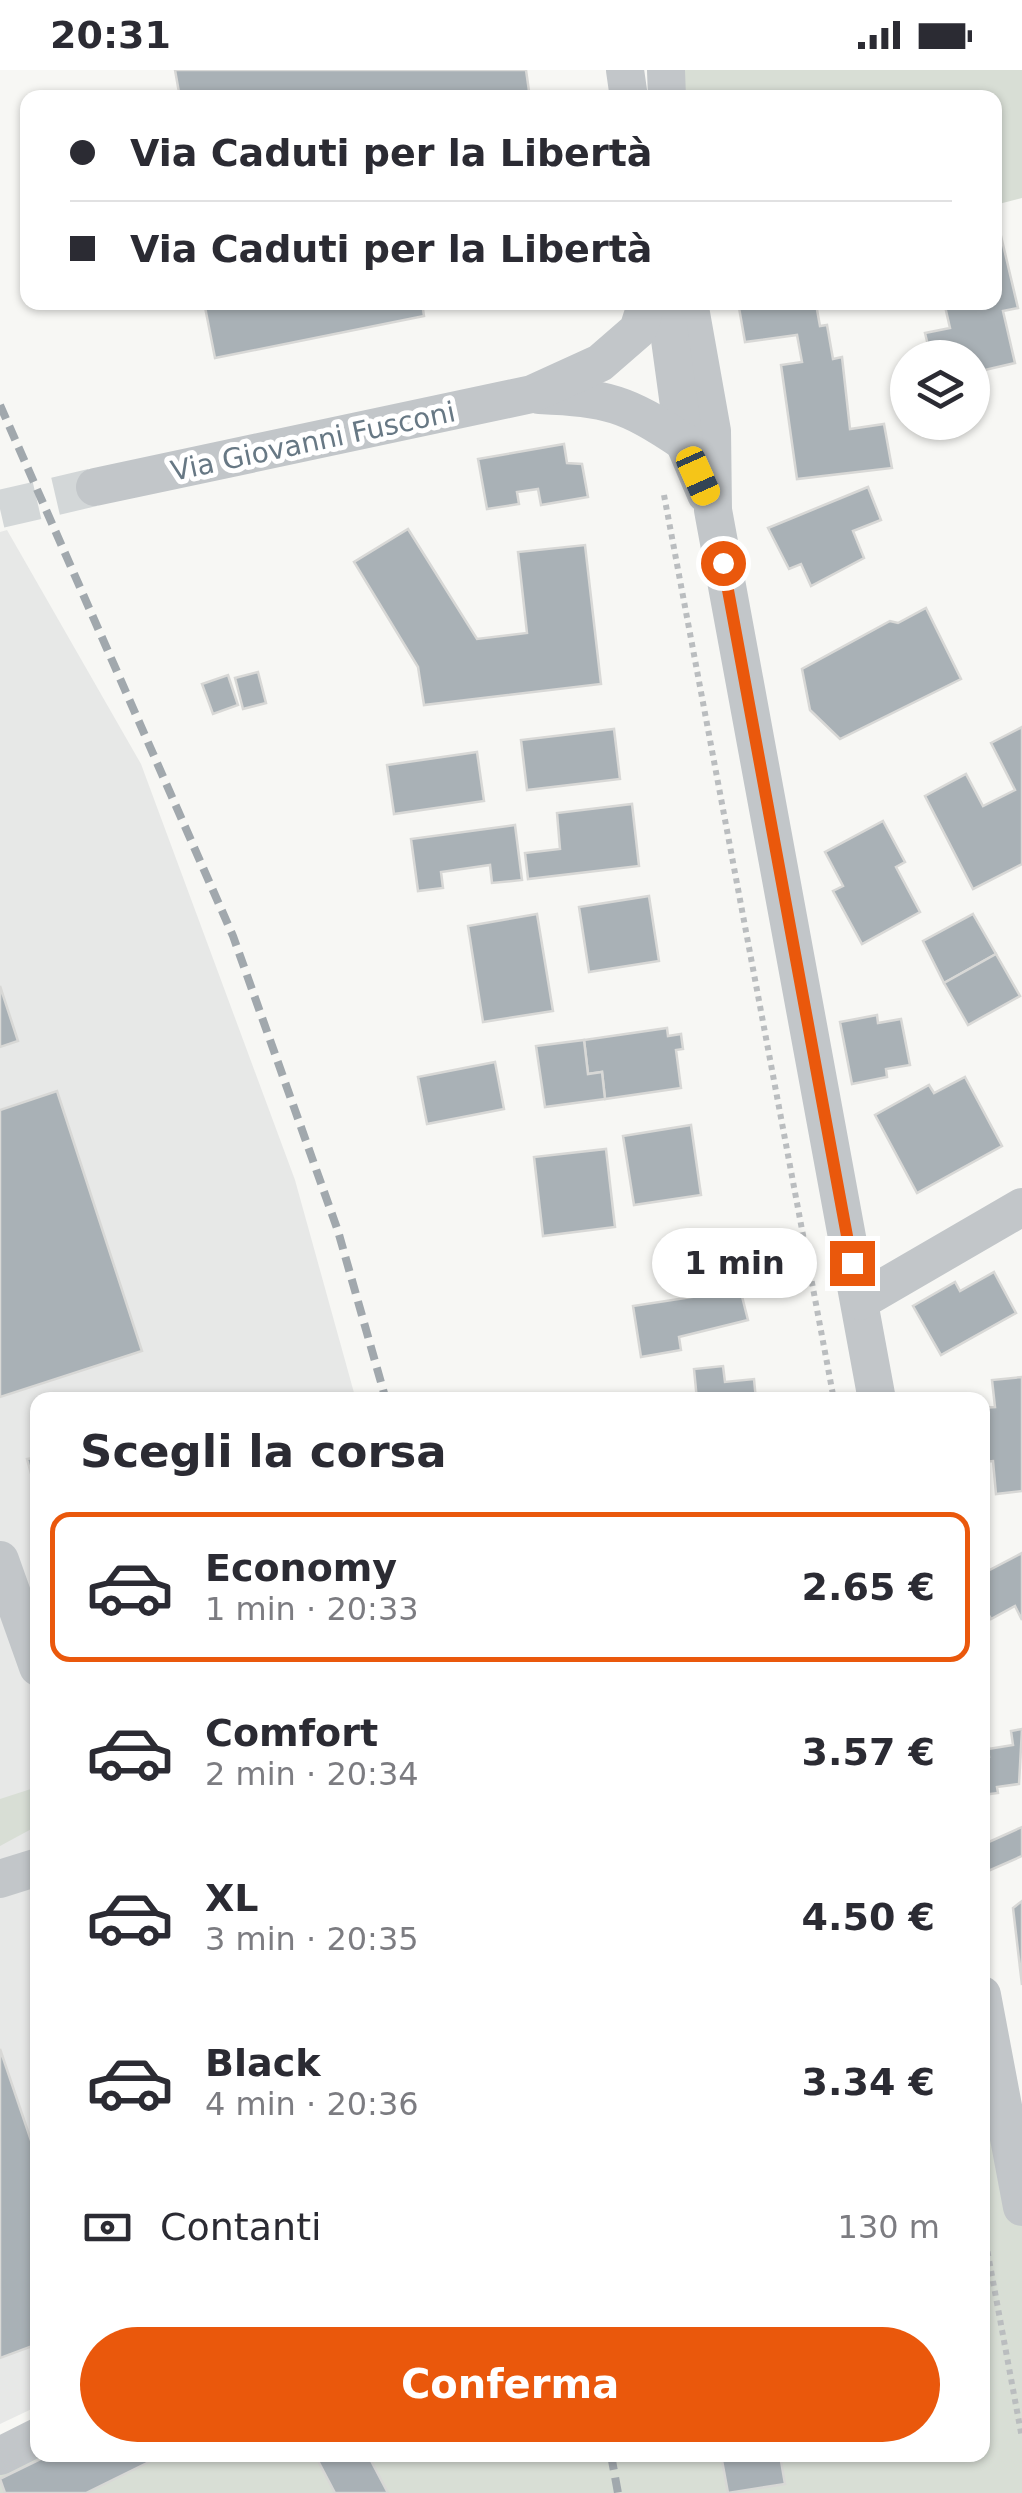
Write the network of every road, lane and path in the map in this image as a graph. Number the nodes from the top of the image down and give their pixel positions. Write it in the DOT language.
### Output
graph roads {
  1 [pos="644,310"];
  2 [pos="682,310"];
  3 [pos="683,310"];
  4 [pos="674,358"];
  5 [pos="532,394"];
  6 [pos="607,398"];
  7 [pos="684,442"];
  8 [pos="95,487"];
  9 [pos="663,490"];
  10 [pos="714,510"];
  11 [pos="1022,1207"];
  12 [pos="860,1301"];
  13 [pos="833,1392"];
  14 [pos="876,1392"];
  15 [pos="0,1560"];
  16 [pos="30,1644"];
  17 [pos="30,1870"];
  18 [pos="0,1879"];
  19 [pos="990,2037"];
  20 [pos="1022,2207"];
  21 [pos="990,2265"];
  22 [pos="1022,2438"];
  23 [pos="30,2440"];
  24 [pos="0,2456"];
  1 -- 5 [label="street, Via Giovanni Fusconi"];
  2 -- 4 [label="street"];
  3 -- 10 [label="street"];
  4 -- 6 [label="street, Via Giovanni Fusconi"];
  4 -- 7 [label="street"];
  5 -- 6 [label="street, Via Giovanni Fusconi"];
  5 -- 8 [label="street, Via Giovanni Fusconi"];
  6 -- 7 [label="street, Via Giovanni Fusconi"];
  7 -- 10 [label="street"];
  9 -- 13 [label="path"];
  10 -- 12 [label="street"];
  11 -- 12 [label="street"];
  12 -- 14 [label="street"];
  15 -- 16 [label="street"];
  17 -- 18 [label="street"];
  19 -- 20 [label="street"];
  21 -- 22 [label="path"];
  23 -- 24 [label="street"];
}
